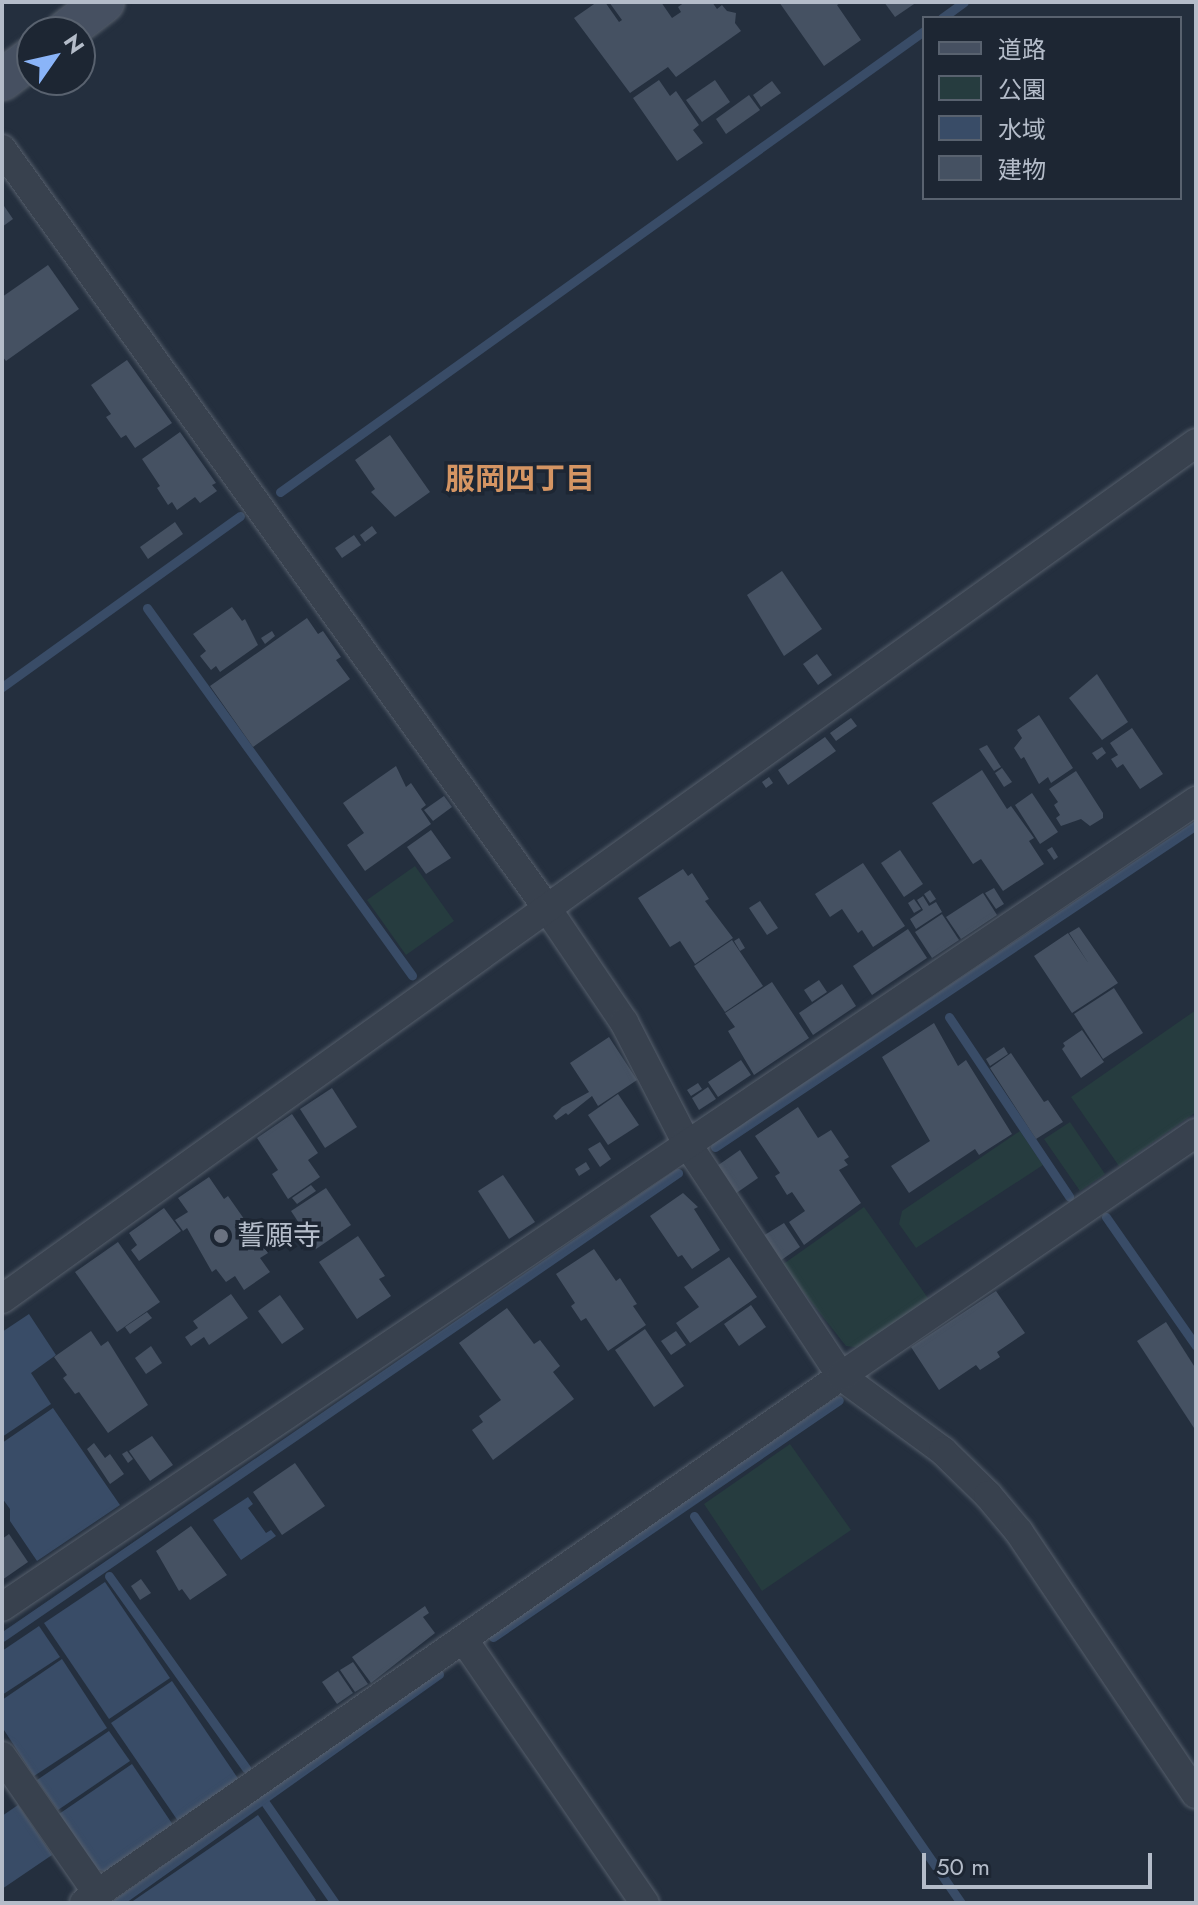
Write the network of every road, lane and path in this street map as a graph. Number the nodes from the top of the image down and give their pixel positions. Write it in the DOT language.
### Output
graph roads {
  1 [pos="104,2"];
  2 [pos="86,16"];
  3 [pos="2,149"];
  4 [pos="1196,443"];
  5 [pos="1196,801"];
  6 [pos="546,907"];
  7 [pos="1196,1133"];
  8 [pos="686,1142"];
  9 [pos="2,1299"];
  10 [pos="841,1376"];
  11 [pos="2,1607"];
  12 [pos="464,1640"];
  13 [pos="2,1756"];
  14 [pos="1196,1794"];
  15 [pos="91,1898"];
  16 [pos="645,1903"];
  1 -- 2 [label="main road"];
  3 -- 6 [label="street"];
  4 -- 6 [label="street"];
  5 -- 8 [label="street"];
  6 -- 8 [label="street"];
  6 -- 9 [label="street"];
  7 -- 10 [label="street"];
  8 -- 10 [label="street"];
  8 -- 11 [label="street"];
  10 -- 12 [label="street"];
  10 -- 14 [label="street"];
  12 -- 15 [label="street"];
  12 -- 16 [label="street"];
  13 -- 15 [label="street"];
}
